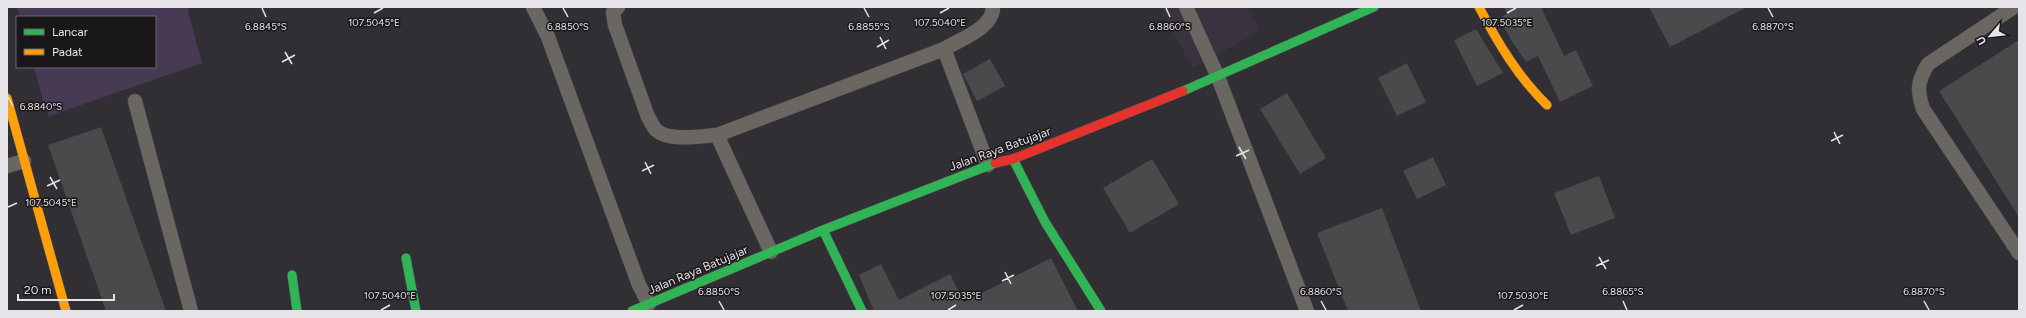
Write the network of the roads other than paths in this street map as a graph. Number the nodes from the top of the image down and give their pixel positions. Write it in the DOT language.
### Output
graph roads {
  1 [pos="533,7"];
  2 [pos="618,7"];
  3 [pos="994,7"];
  4 [pos="1186,7"];
  5 [pos="1374,7"];
  6 [pos="1479,7"];
  7 [pos="2014,7"];
  8 [pos="944,49"];
  9 [pos="1218,77"];
  10 [pos="7,98"];
  11 [pos="135,101"];
  12 [pos="1546,105"];
  13 [pos="717,134"];
  14 [pos="1013,159"];
  15 [pos="24,161"];
  16 [pos="7,166"];
  17 [pos="988,166"];
  18 [pos="823,230"];
  19 [pos="771,252"];
  20 [pos="2019,252"];
  21 [pos="406,258"];
  22 [pos="292,275"];
  23 [pos="649,304"];
  24 [pos="66,311"];
  25 [pos="191,311"];
  26 [pos="298,311"];
  27 [pos="416,311"];
  28 [pos="632,311"];
  29 [pos="862,311"];
  30 [pos="1101,311"];
  31 [pos="1307,311"];
  1 -- 23 [label="lane"];
  2 -- 13 [label="lane"];
  3 -- 8 [label="lane"];
  4 -- 9 [label="lane"];
  5 -- 9 [label="main road, Jalan Raya Batujajar"];
  6 -- 12 [label="main road"];
  7 -- 20 [label="lane"];
  8 -- 13 [label="lane"];
  8 -- 17 [label="lane"];
  9 -- 14 [label="main road, Jalan Raya Batujajar"];
  9 -- 31 [label="lane"];
  10 -- 15 [label="main road"];
  11 -- 25 [label="lane"];
  13 -- 19 [label="lane"];
  14 -- 17 [label="main road, Jalan Raya Batujajar"];
  14 -- 30 [label="main road"];
  15 -- 16 [label="lane"];
  15 -- 24 [label="main road"];
  17 -- 18 [label="main road, Jalan Raya Batujajar"];
  18 -- 19 [label="main road, Jalan Raya Batujajar"];
  18 -- 29 [label="main road"];
  19 -- 23 [label="main road, Jalan Raya Batujajar"];
  21 -- 27 [label="main road"];
  22 -- 26 [label="main road"];
  23 -- 28 [label="main road, Jalan Raya Batujajar"];
}
